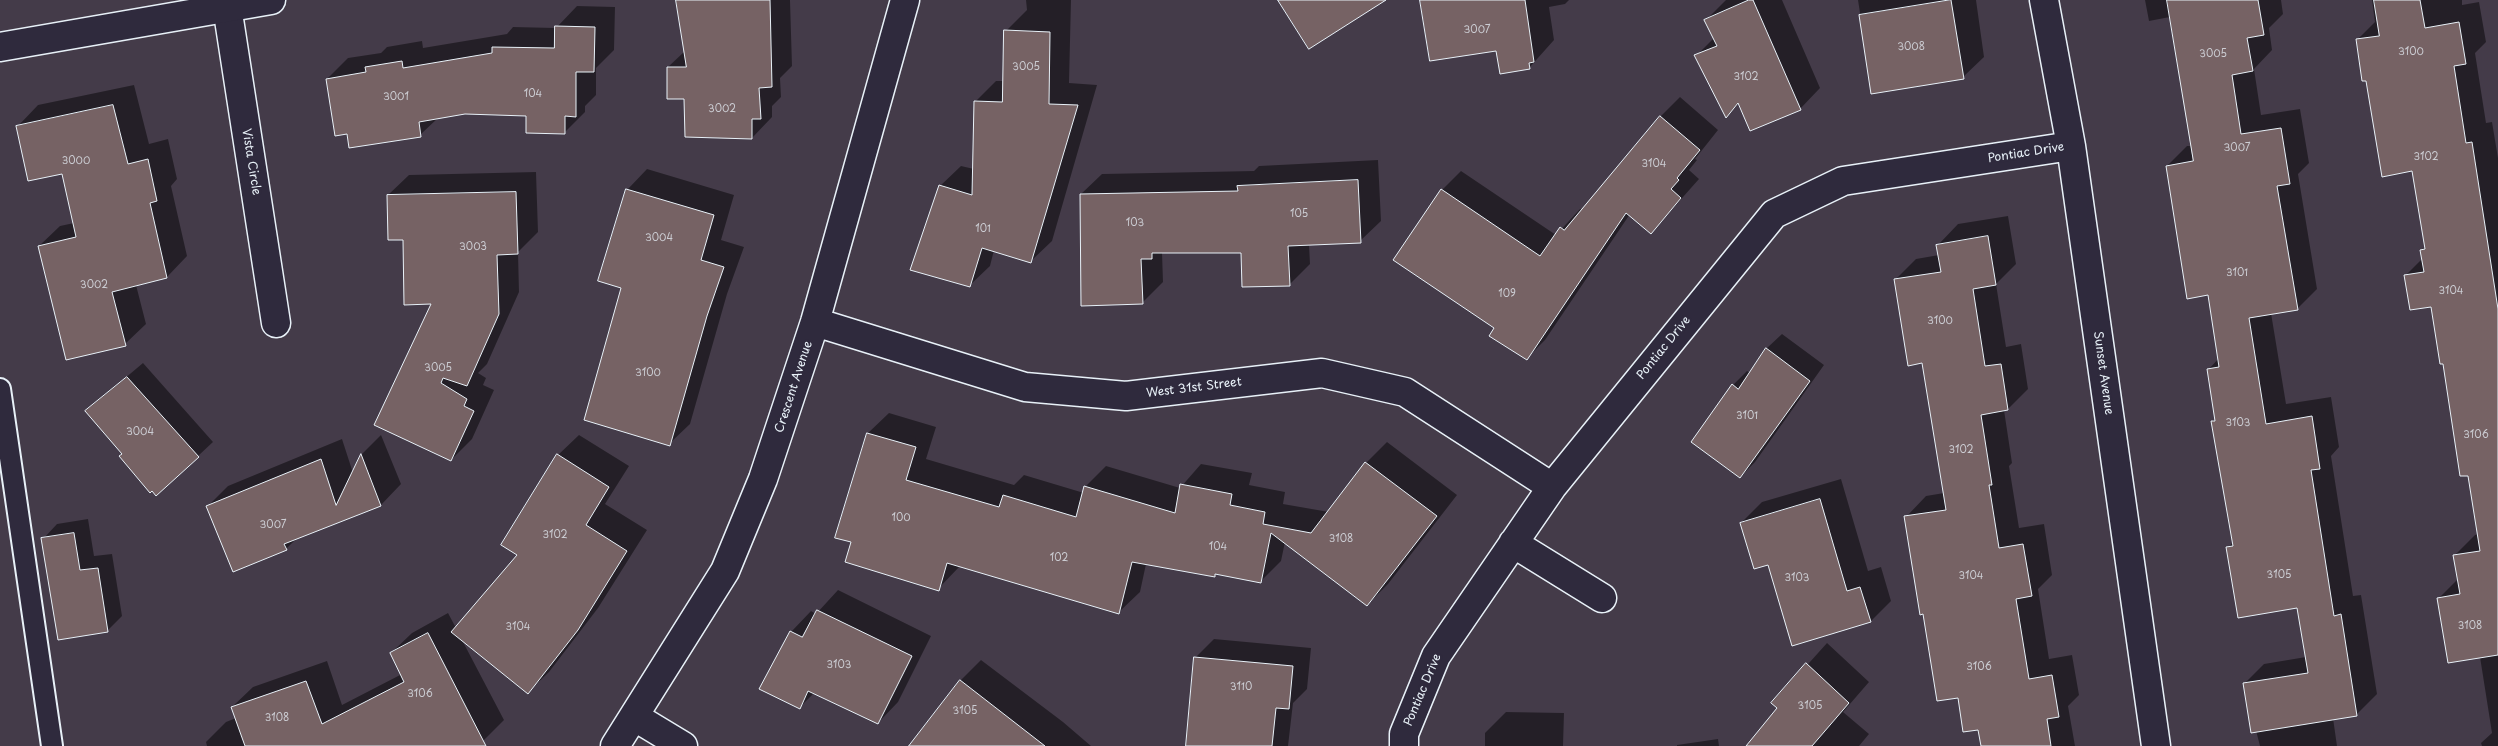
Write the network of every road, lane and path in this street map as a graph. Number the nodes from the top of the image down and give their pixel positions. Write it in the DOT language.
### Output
graph roads {
  1 [pos="271,0"];
  2 [pos="905,0"];
  3 [pos="2044,0"];
  4 [pos="226,4"];
  5 [pos="0,47"];
  6 [pos="2071,146"];
  7 [pos="815,322"];
  8 [pos="276,323"];
  9 [pos="0,390"];
  10 [pos="1552,487"];
  11 [pos="1513,543"];
  12 [pos="1602,598"];
  13 [pos="635,716"];
  14 [pos="52,746"];
  15 [pos="615,746"];
  16 [pos="683,746"];
  17 [pos="1404,746"];
  18 [pos="2156,746"];
  1 -- 4 [label="street"];
  2 -- 7 [label="street, Crescent Avenue"];
  3 -- 6 [label="street, Sunset Avenue"];
  4 -- 5 [label="street"];
  4 -- 8 [label="street, Vista Circle"];
  6 -- 10 [label="street, Pontiac Drive"];
  6 -- 18 [label="street, Sunset Avenue"];
  7 -- 10 [label="street, West 31st Street"];
  7 -- 13 [label="street, Crescent Avenue"];
  9 -- 14 [label="lane"];
  10 -- 11 [label="street, Pontiac Drive"];
  11 -- 12 [label="street"];
  11 -- 17 [label="street, Pontiac Drive"];
  13 -- 15 [label="street, Crescent Avenue"];
  13 -- 16 [label="street"];
}
